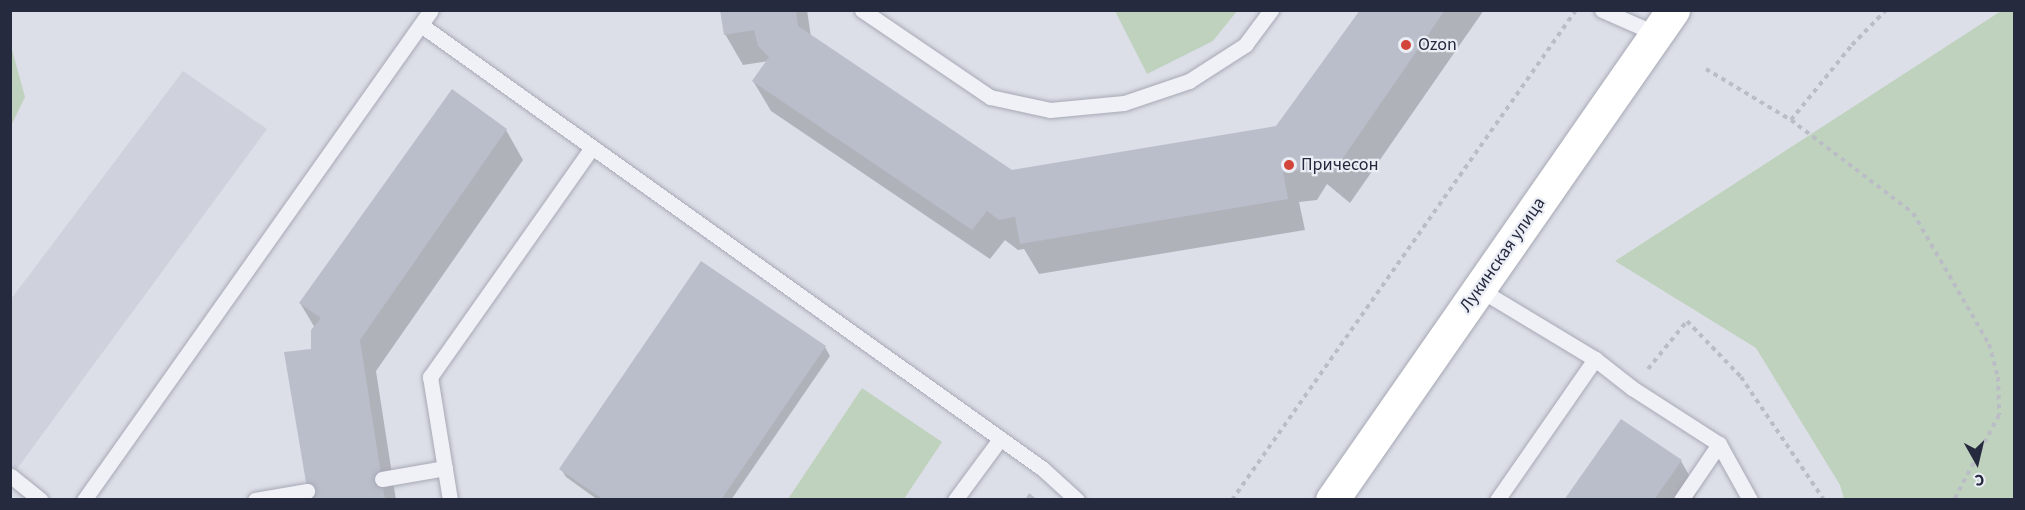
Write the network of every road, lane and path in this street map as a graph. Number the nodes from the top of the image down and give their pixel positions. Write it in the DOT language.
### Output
graph roads {
  1 [pos="431,10"];
  2 [pos="862,10"];
  3 [pos="1271,10"];
  4 [pos="1576,10"];
  5 [pos="1602,10"];
  6 [pos="1886,10"];
  7 [pos="1665,22"];
  8 [pos="421,25"];
  9 [pos="1706,69"];
  10 [pos="1791,120"];
  11 [pos="592,147"];
  12 [pos="1479,289"];
  13 [pos="1595,359"];
  14 [pos="1632,388"];
  15 [pos="1000,439"];
  16 [pos="1719,444"];
  17 [pos="445,468"];
  18 [pos="11,476"];
  19 [pos="382,479"];
  20 [pos="307,491"];
  21 [pos="41,500"];
  22 [pos="84,500"];
  23 [pos="255,500"];
  24 [pos="450,500"];
  25 [pos="955,500"];
  26 [pos="1077,500"];
  27 [pos="1232,500"];
  28 [pos="1332,500"];
  29 [pos="1497,500"];
  30 [pos="1681,500"];
  31 [pos="1750,500"];
  32 [pos="1824,500"];
  33 [pos="1954,500"];
  1 -- 8 [label="lane"];
  2 -- 3 [label="lane"];
  4 -- 27 [label="path"];
  5 -- 7 [label="lane"];
  6 -- 10 [label="path"];
  7 -- 12 [label="street, Лукинская улица"];
  8 -- 11 [label="lane"];
  8 -- 22 [label="lane"];
  9 -- 10 [label="path"];
  10 -- 33 [label="path"];
  11 -- 15 [label="lane"];
  11 -- 17 [label="lane"];
  12 -- 13 [label="lane"];
  12 -- 28 [label="street, Лукинская улица"];
  13 -- 14 [label="lane"];
  13 -- 29 [label="lane"];
  14 -- 16 [label="lane"];
  14 -- 32 [label="path"];
  15 -- 25 [label="lane"];
  15 -- 26 [label="lane"];
  16 -- 30 [label="lane"];
  16 -- 31 [label="lane"];
  17 -- 19 [label="lane"];
  17 -- 24 [label="lane"];
  18 -- 21 [label="lane"];
  20 -- 23 [label="lane"];
}
